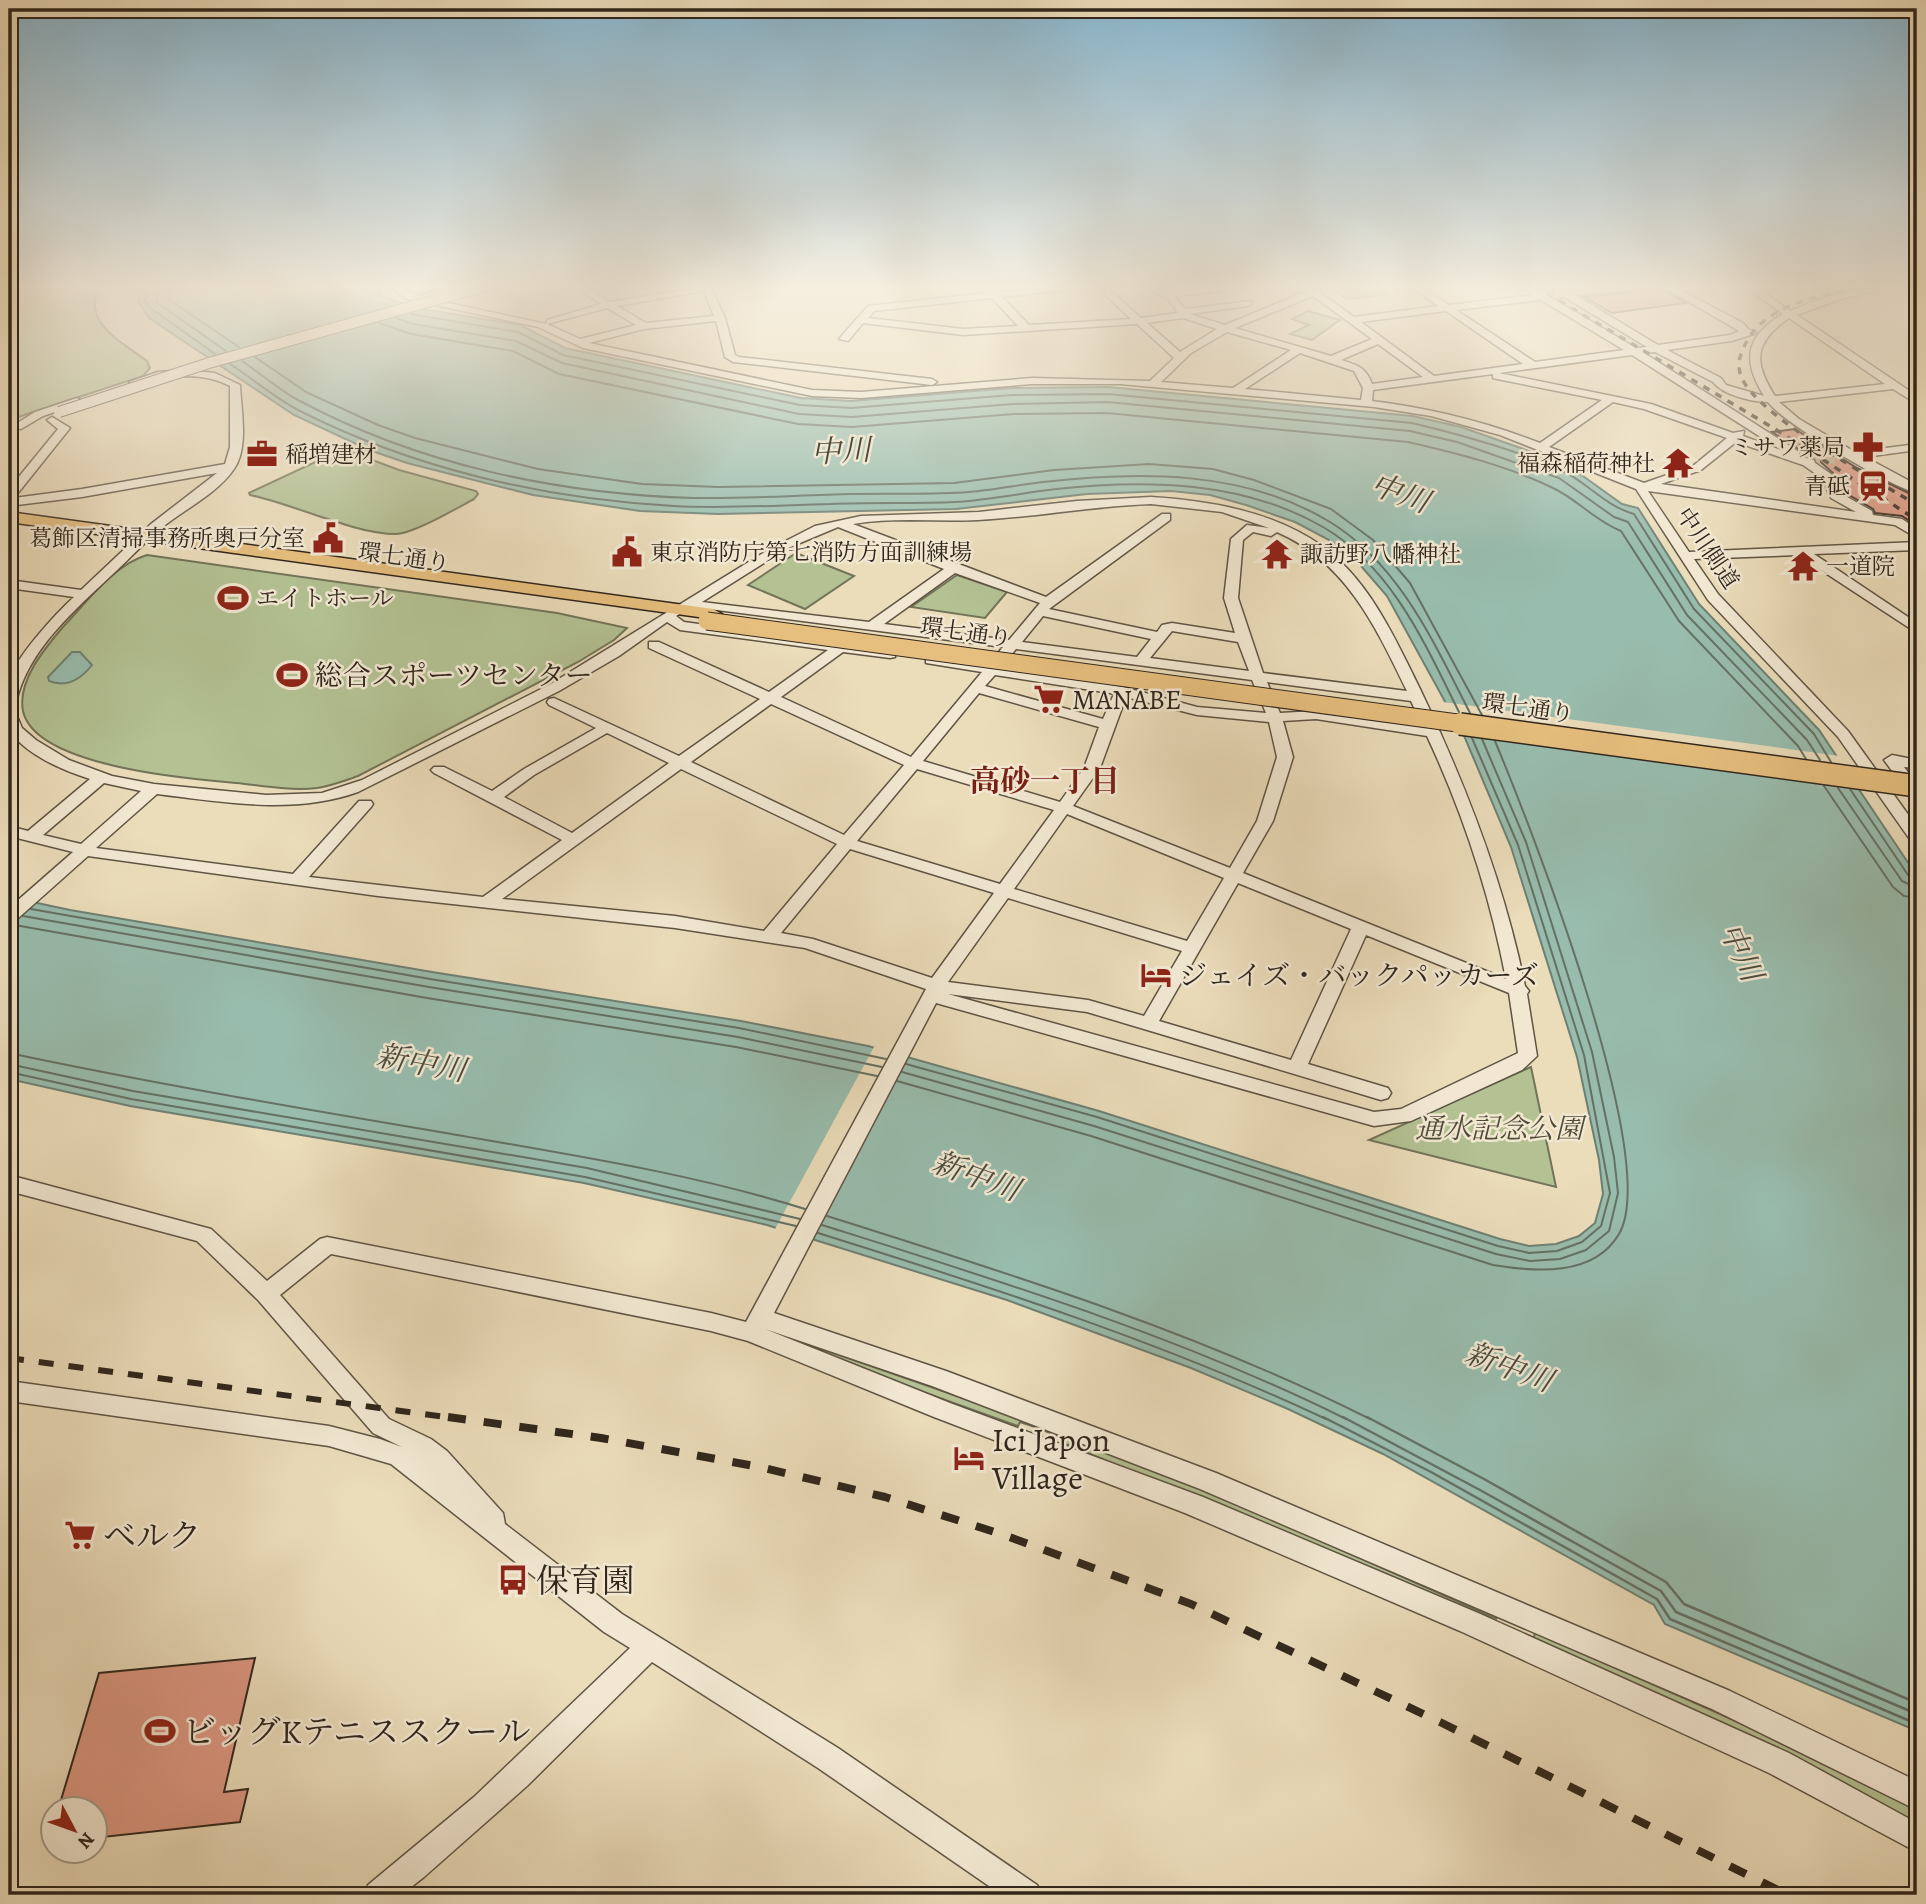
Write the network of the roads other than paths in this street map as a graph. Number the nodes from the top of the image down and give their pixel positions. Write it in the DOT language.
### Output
graph roads {
  1 [pos="155,375"];
  2 [pos="175,375"];
  3 [pos="185,375"];
  4 [pos="201,375"];
  5 [pos="719,375"];
  6 [pos="865,375"];
  7 [pos="1161,375"];
  8 [pos="1259,375"];
  9 [pos="1364,375"];
  10 [pos="1426,375"];
  11 [pos="1465,375"];
  12 [pos="1500,375"];
  13 [pos="1674,375"];
  14 [pos="1708,375"];
  15 [pos="1756,375"];
  16 [pos="1879,375"];
  17 [pos="1432,379"];
  18 [pos="1153,384"];
  19 [pos="969,386"];
  20 [pos="1895,386"];
  21 [pos="1721,387"];
  22 [pos="1368,388"];
  23 [pos="1700,389"];
  24 [pos="1234,391"];
  25 [pos="1611,399"];
  26 [pos="1773,400"];
  27 [pos="1917,401"];
  28 [pos="1366,403"];
  29 [pos="56,416"];
  30 [pos="1754,425"];
  31 [pos="13,429"];
  32 [pos="1732,437"];
  33 [pos="1542,447"];
  34 [pos="1917,447"];
  35 [pos="1848,457"];
  36 [pos="1808,462"];
  37 [pos="230,467"];
  38 [pos="1640,487"];
  39 [pos="1917,490"];
  40 [pos="9,496"];
  41 [pos="9,502"];
  42 [pos="9,517"];
  43 [pos="1166,517"];
  44 [pos="1877,519"];
  45 [pos="839,523"];
  46 [pos="9,527"];
  47 [pos="1917,534"];
  48 [pos="1301,538"];
  49 [pos="141,540"];
  50 [pos="1917,546"];
  51 [pos="1801,551"];
  52 [pos="1686,555"];
  53 [pos="954,569"];
  54 [pos="9,584"];
  55 [pos="84,594"];
  56 [pos="1043,606"];
  57 [pos="675,612"];
  58 [pos="710,617"];
  59 [pos="871,627"];
  60 [pos="1917,629"];
  61 [pos="1160,637"];
  62 [pos="1244,639"];
  63 [pos="1011,644"];
  64 [pos="654,645"];
  65 [pos="840,648"];
  66 [pos="1141,661"];
  67 [pos="989,671"];
  68 [pos="1260,677"];
  69 [pos="976,688"];
  70 [pos="1123,691"];
  71 [pos="1416,696"];
  72 [pos="772,699"];
  73 [pos="554,702"];
  74 [pos="9,704"];
  75 [pos="9,712"];
  76 [pos="1275,718"];
  77 [pos="1107,725"];
  78 [pos="606,728"];
  79 [pos="1435,733"];
  80 [pos="913,762"];
  81 [pos="681,763"];
  82 [pos="1917,764"];
  83 [pos="439,769"];
  84 [pos="1917,776"];
  85 [pos="99,779"];
  86 [pos="1917,786"];
  87 [pos="152,790"];
  88 [pos="1917,794"];
  89 [pos="493,798"];
  90 [pos="365,804"];
  91 [pos="1064,808"];
  92 [pos="9,831"];
  93 [pos="32,836"];
  94 [pos="1917,838"];
  95 [pos="574,840"];
  96 [pos="847,843"];
  97 [pos="84,851"];
  98 [pos="1234,876"];
  99 [pos="297,880"];
  100 [pos="1002,890"];
  101 [pos="485,903"];
  102 [pos="9,917"];
  103 [pos="1361,928"];
  104 [pos="769,936"];
  105 [pos="1191,948"];
  106 [pos="1520,991"];
  107 [pos="932,994"];
  108 [pos="1149,1023"];
  109 [pos="1297,1067"];
  110 [pos="1381,1093"];
  111 [pos="9,1183"];
  112 [pos="267,1294"];
  113 [pos="760,1319"];
  114 [pos="9,1391"];
  115 [pos="511,1543"];
  116 [pos="649,1647"];
  117 [pos="1917,1796"];
  118 [pos="1917,1838"];
  119 [pos="377,1895"];
  120 [pos="1027,1895"];
  1 -- 31 [label="street"];
  2 -- 29 [label="street, bridge"];
  3 -- 29 [label="street"];
  4 -- 37 [label="street"];
  5 -- 19 [label="street"];
  6 -- 19 [label="street"];
  7 -- 18 [label="street"];
  8 -- 24 [label="street"];
  9 -- 22 [label="street"];
  10 -- 17 [label="street"];
  11 -- 17 [label="street"];
  12 -- 25 [label="street"];
  13 -- 23 [label="street"];
  14 -- 21 [label="street"];
  15 -- 26 [label="street"];
  16 -- 20 [label="street"];
  17 -- 22 [label="street"];
  18 -- 19 [label="street"];
  18 -- 24 [label="street"];
  20 -- 26 [label="street"];
  20 -- 27 [label="street"];
  21 -- 23 [label="street"];
  21 -- 26 [label="street"];
  22 -- 28 [label="street"];
  23 -- 30 [label="street"];
  24 -- 28 [label="street"];
  25 -- 32 [label="street"];
  25 -- 33 [label="street"];
  26 -- 35 [label="street"];
  28 -- 33 [label="street"];
  29 -- 31 [label="street"];
  29 -- 40 [label="street"];
  30 -- 32 [label="street"];
  30 -- 36 [label="street"];
  32 -- 36 [label="street"];
  32 -- 38 [label="street"];
  33 -- 38 [label="street"];
  34 -- 35 [label="street"];
  35 -- 39 [label="street"];
  36 -- 44 [label="street"];
  37 -- 41 [label="street"];
  37 -- 49 [label="street"];
  38 -- 44 [label="street"];
  38 -- 52 [label="street, 中川側道"];
  42 -- 49 [label="main road, 環七通り"];
  43 -- 56 [label="street"];
  44 -- 47 [label="street"];
  45 -- 48 [label="street"];
  45 -- 53 [label="street"];
  45 -- 57 [label="street"];
  46 -- 49 [label="main road, 環七通り"];
  48 -- 62 [label="street"];
  48 -- 71 [label="street"];
  49 -- 55 [label="street"];
  49 -- 57 [label="main road, 環七通り"];
  50 -- 51 [label="street"];
  51 -- 52 [label="street"];
  51 -- 60 [label="street"];
  52 -- 94 [label="street, 中川側道"];
  53 -- 56 [label="street"];
  53 -- 59 [label="street"];
  54 -- 55 [label="street"];
  55 -- 74 [label="street"];
  56 -- 61 [label="street"];
  56 -- 63 [label="street"];
  57 -- 58 [label="main road, 環七通り"];
  57 -- 59 [label="street"];
  57 -- 65 [label="street"];
  57 -- 87 [label="street"];
  58 -- 84 [label="main road, 環七通り"];
  58 -- 86 [label="main road, 環七通り, bridge"];
  59 -- 63 [label="street"];
  61 -- 62 [label="street"];
  61 -- 66 [label="street"];
  62 -- 68 [label="street"];
  63 -- 66 [label="street"];
  63 -- 67 [label="street"];
  64 -- 72 [label="street"];
  65 -- 67 [label="street"];
  65 -- 72 [label="street"];
  66 -- 68 [label="street"];
  67 -- 69 [label="street"];
  67 -- 70 [label="street"];
  68 -- 71 [label="street"];
  68 -- 76 [label="street"];
  69 -- 77 [label="street"];
  69 -- 80 [label="street"];
  70 -- 76 [label="street"];
  70 -- 77 [label="street"];
  71 -- 79 [label="street"];
  72 -- 80 [label="street"];
  72 -- 81 [label="street"];
  73 -- 78 [label="street"];
  75 -- 85 [label="street"];
  76 -- 79 [label="street"];
  76 -- 98 [label="street"];
  77 -- 91 [label="street"];
  78 -- 81 [label="street"];
  78 -- 89 [label="street"];
  79 -- 106 [label="street"];
  80 -- 91 [label="street"];
  80 -- 96 [label="street"];
  81 -- 95 [label="street"];
  81 -- 96 [label="street"];
  82 -- 88 [label="street"];
  83 -- 89 [label="street"];
  85 -- 87 [label="street"];
  85 -- 93 [label="street"];
  87 -- 97 [label="street"];
  89 -- 95 [label="street"];
  90 -- 99 [label="street"];
  91 -- 98 [label="street"];
  91 -- 100 [label="street"];
  92 -- 93 [label="street"];
  93 -- 97 [label="street"];
  95 -- 101 [label="street"];
  96 -- 100 [label="street"];
  96 -- 104 [label="street"];
  97 -- 99 [label="street"];
  97 -- 102 [label="street"];
  98 -- 103 [label="street"];
  98 -- 105 [label="street"];
  99 -- 101 [label="street"];
  100 -- 105 [label="street"];
  100 -- 107 [label="street"];
  101 -- 104 [label="street"];
  103 -- 106 [label="street"];
  103 -- 109 [label="street"];
  104 -- 107 [label="street"];
  105 -- 108 [label="street"];
  106 -- 107 [label="street"];
  107 -- 108 [label="street"];
  107 -- 113 [label="street"];
  108 -- 109 [label="street"];
  109 -- 110 [label="street"];
  111 -- 112 [label="street"];
  112 -- 113 [label="street"];
  112 -- 115 [label="street"];
  113 -- 117 [label="street"];
  113 -- 118 [label="street"];
  114 -- 115 [label="street"];
  115 -- 116 [label="street"];
  116 -- 119 [label="street"];
  116 -- 120 [label="street"];
}
